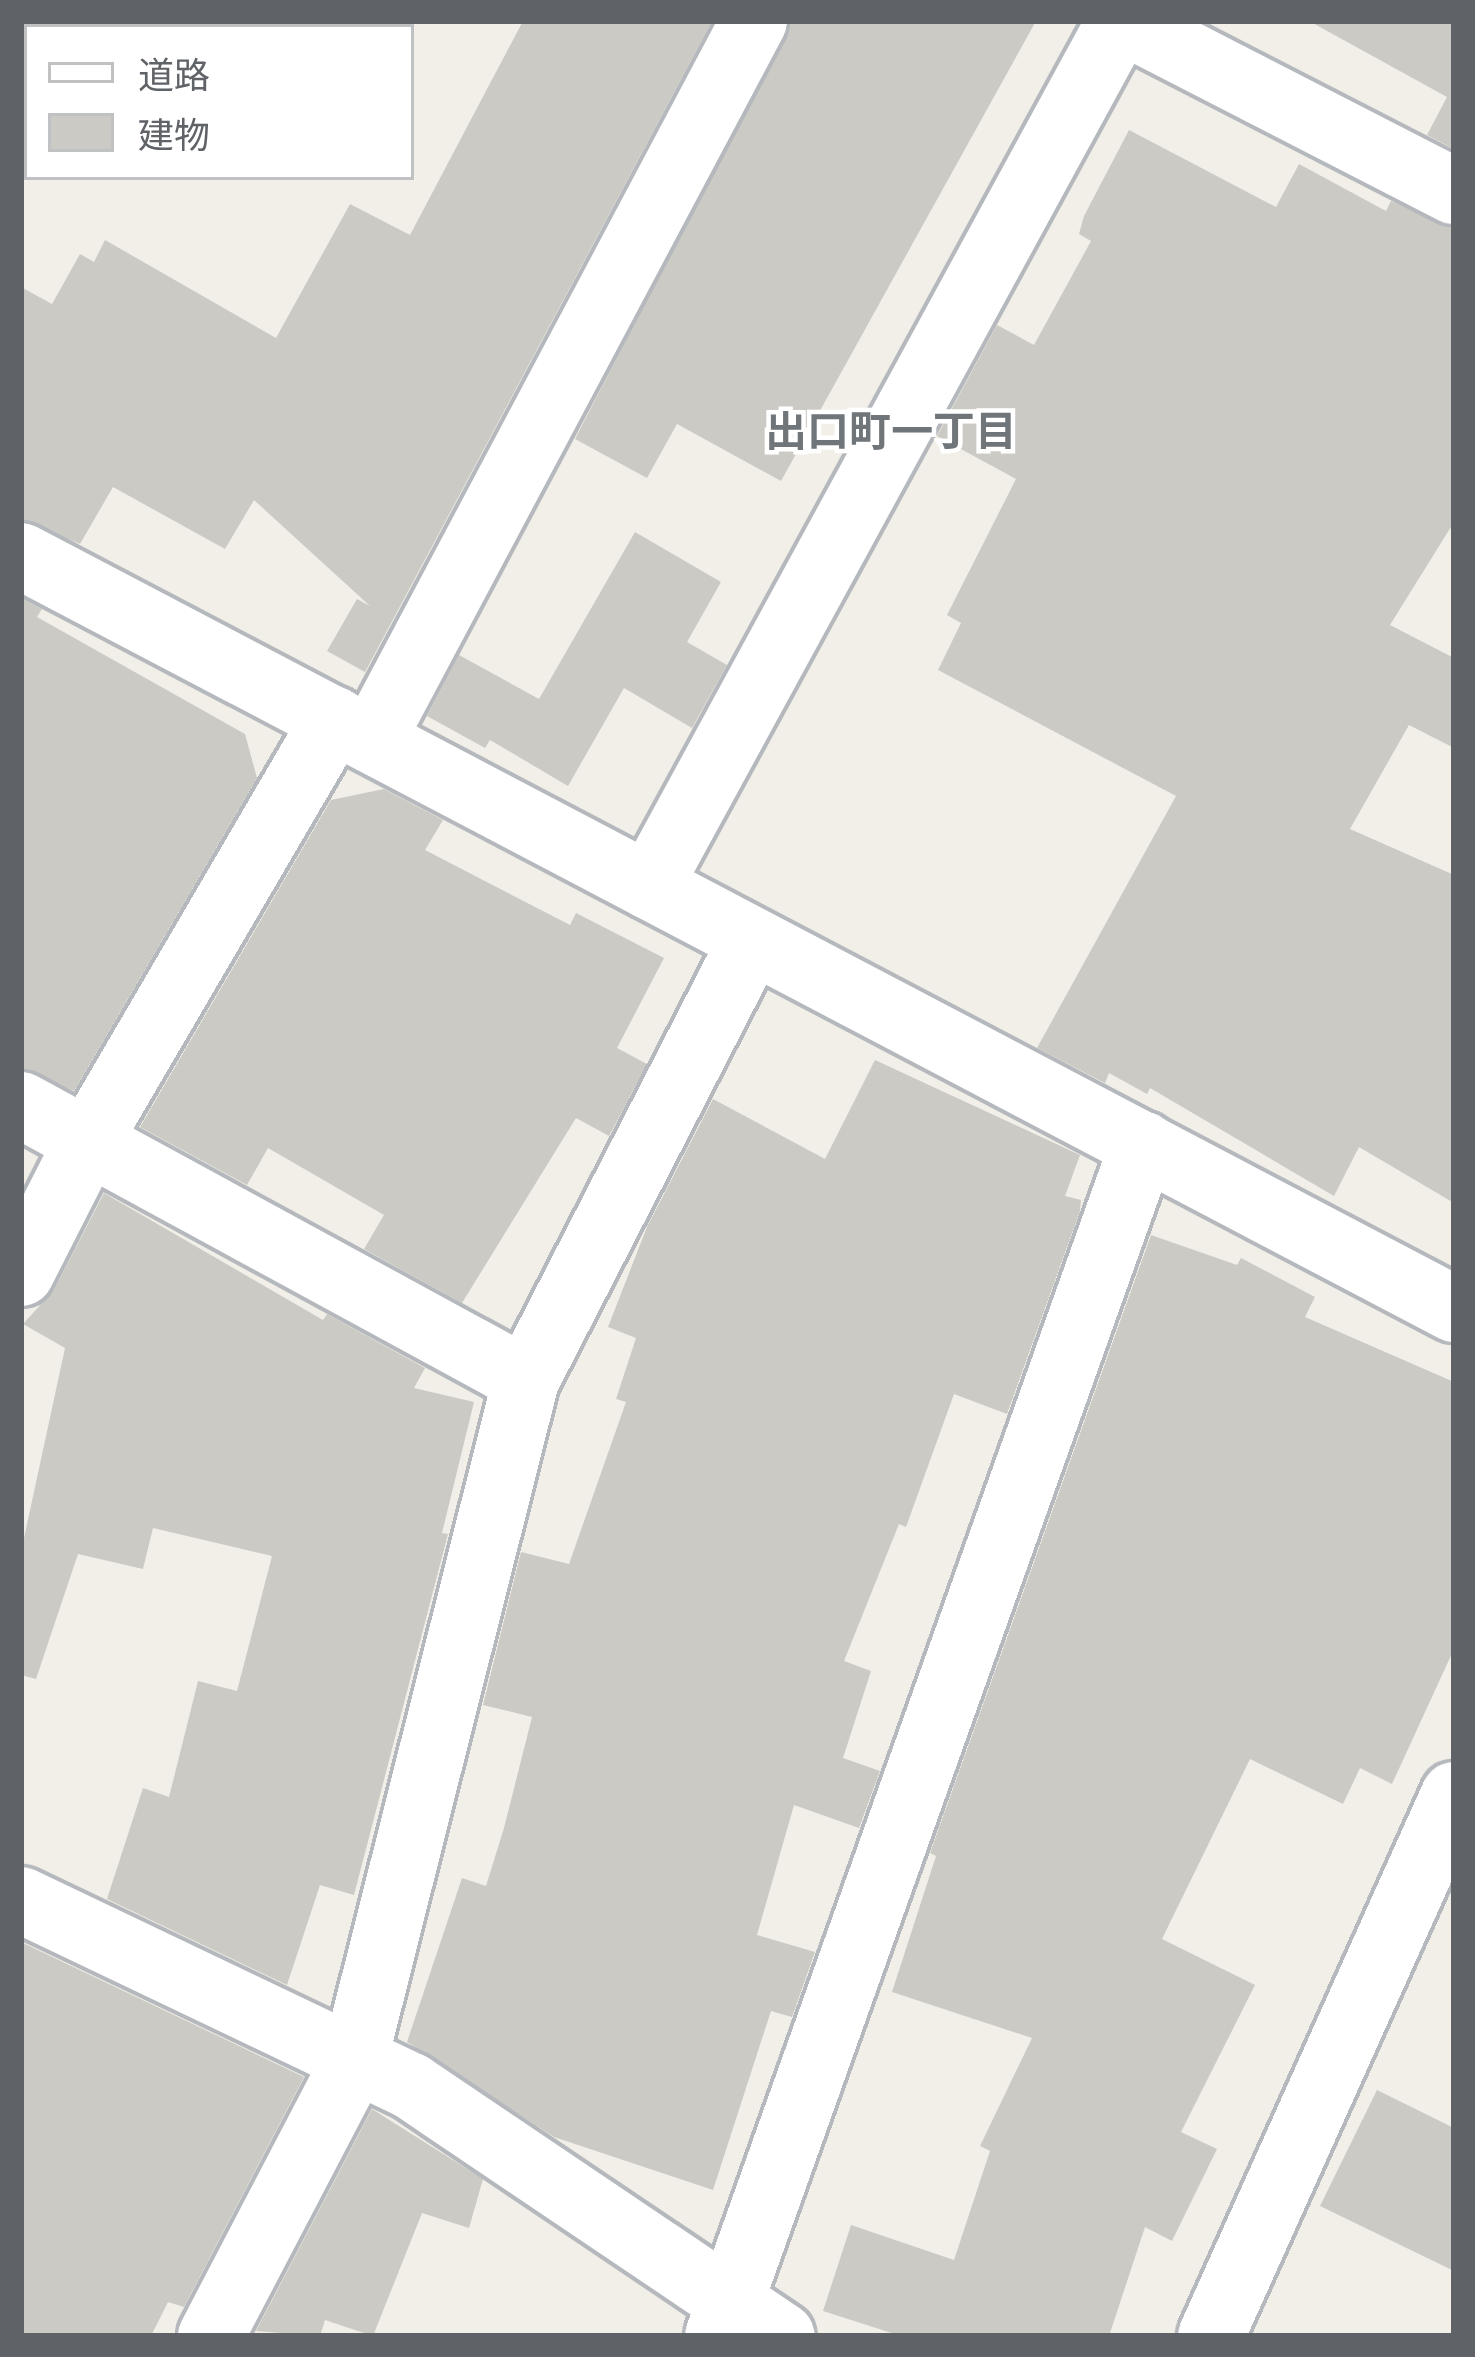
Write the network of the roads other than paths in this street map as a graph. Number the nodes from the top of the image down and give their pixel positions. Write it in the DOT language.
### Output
graph roads {
  1 [pos="754,21"];
  2 [pos="1122,21"];
  3 [pos="1454,191"];
  4 [pos="21,556"];
  5 [pos="353,730"];
  6 [pos="649,886"];
  7 [pos="752,941"];
  8 [pos="21,1105"];
  9 [pos="88,1141"];
  10 [pos="1143,1145"];
  11 [pos="21,1273"];
  12 [pos="1454,1310"];
  13 [pos="526,1380"];
  14 [pos="1454,1795"];
  15 [pos="21,1900"];
  16 [pos="354,2062"];
  17 [pos="744,2324"];
  18 [pos="211,2336"];
  19 [pos="1211,2336"];
  1 -- 5 [label="street"];
  2 -- 3 [label="street"];
  2 -- 6 [label="street"];
  4 -- 5 [label="street"];
  5 -- 6 [label="street"];
  5 -- 9 [label="street"];
  6 -- 7 [label="street"];
  7 -- 10 [label="street"];
  7 -- 13 [label="street"];
  8 -- 9 [label="street"];
  9 -- 11 [label="street"];
  9 -- 13 [label="street"];
  10 -- 12 [label="street"];
  10 -- 17 [label="street"];
  13 -- 16 [label="street"];
  14 -- 19 [label="street"];
  15 -- 16 [label="street"];
  16 -- 17 [label="street"];
  16 -- 18 [label="street"];
}
